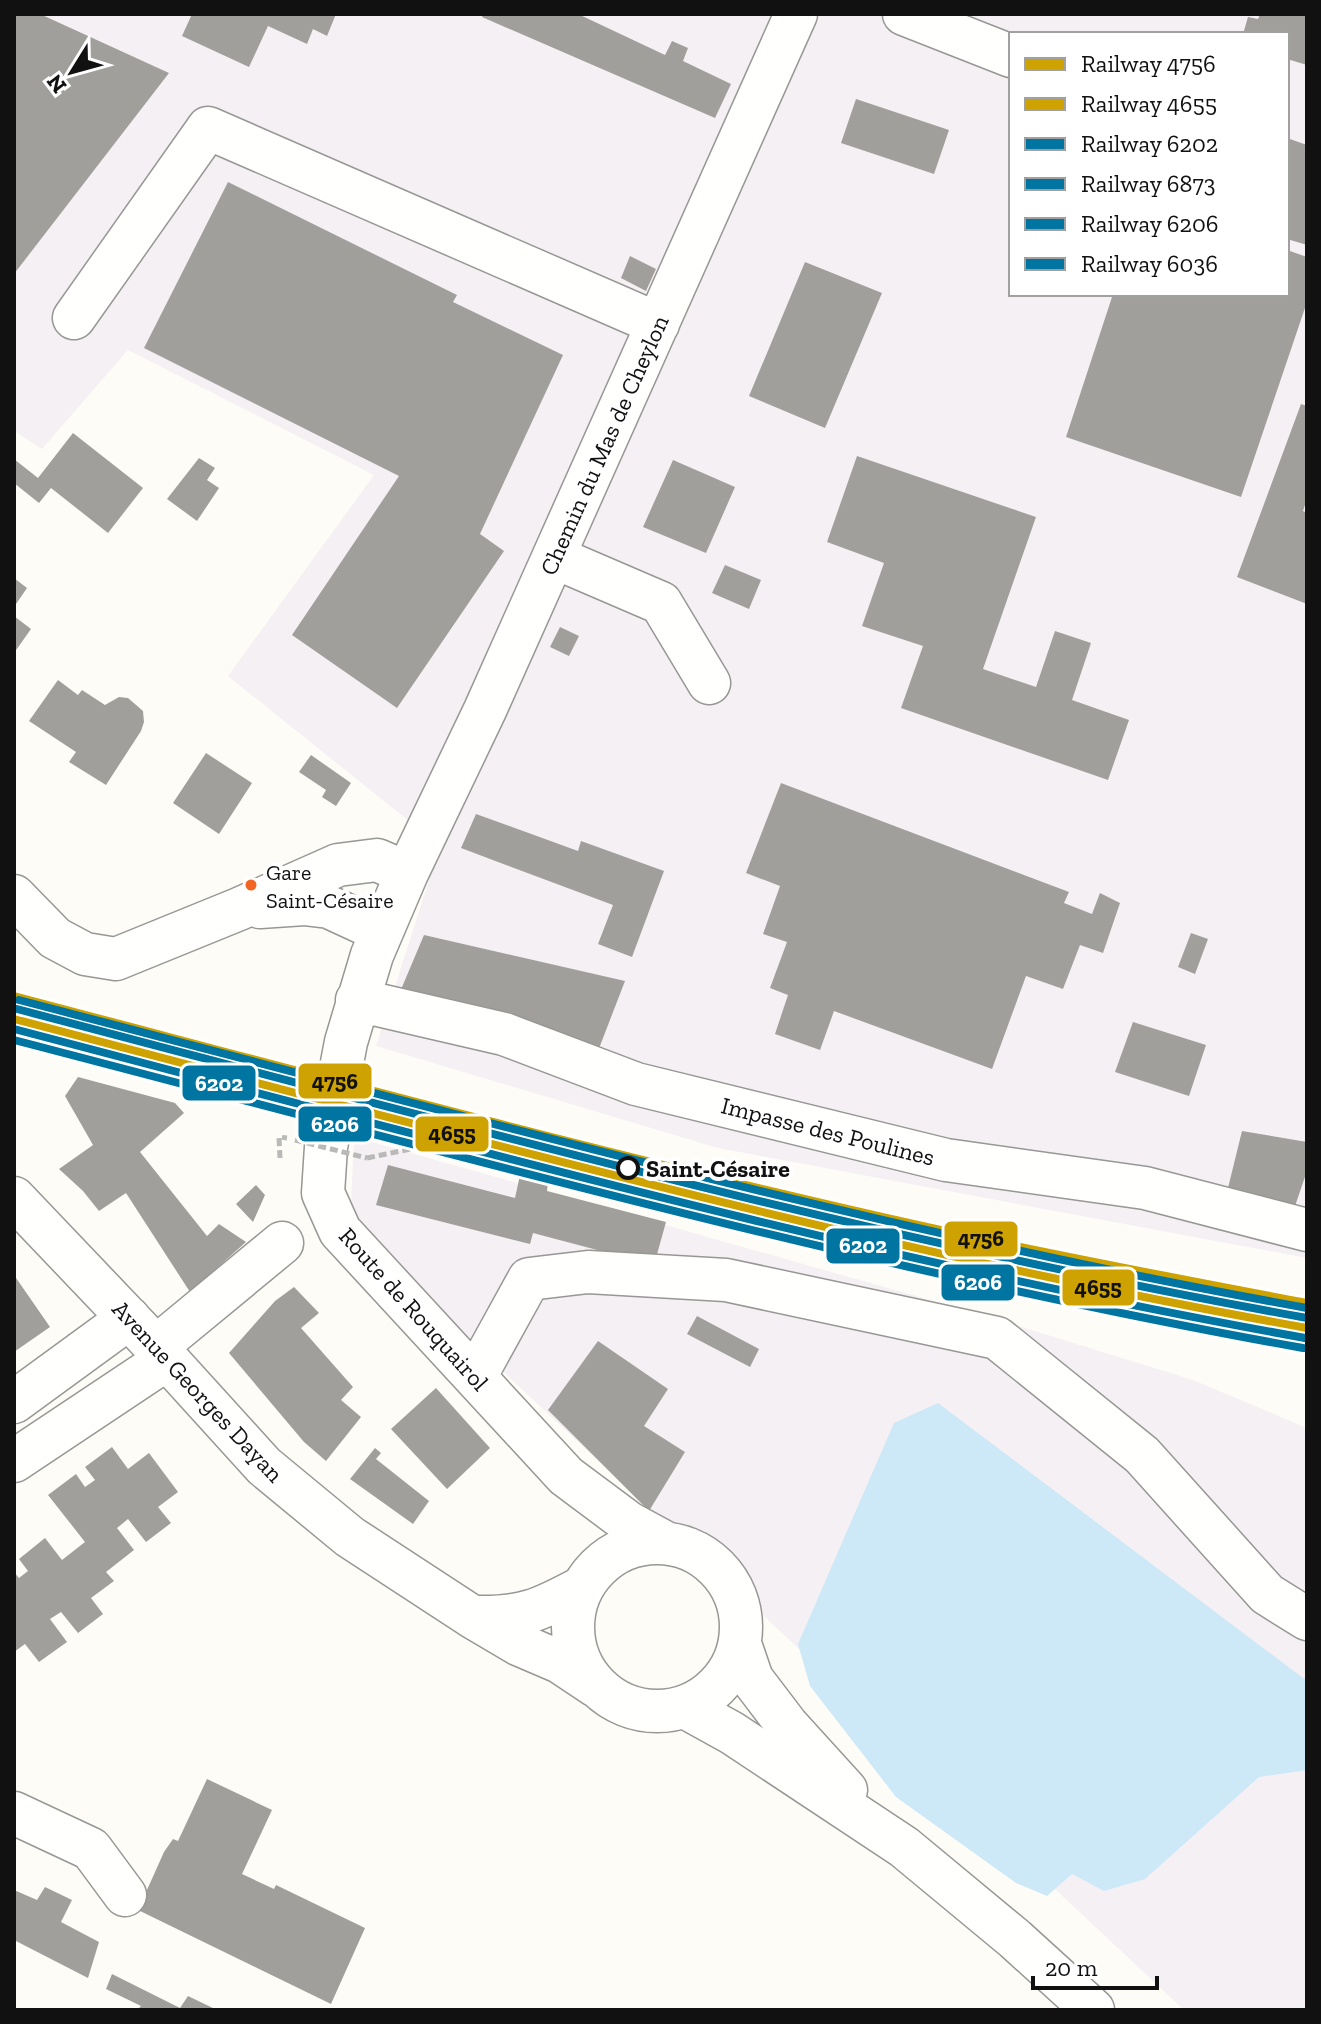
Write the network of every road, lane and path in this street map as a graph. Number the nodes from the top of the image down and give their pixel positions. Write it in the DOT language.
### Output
graph roads {
  1 [pos="904,14"];
  2 [pos="783,19"];
  3 [pos="1009,55"];
  4 [pos="74,318"];
  5 [pos="658,324"];
  6 [pos="554,557"];
  7 [pos="709,683"];
  8 [pos="407,873"];
  9 [pos="14,896"];
  10 [pos="239,909"];
  11 [pos="377,943"];
  12 [pos="357,1000"];
  13 [pos="311,1143"];
  14 [pos="425,1146"];
  15 [pos="14,1198"];
  16 [pos="1307,1230"];
  17 [pos="282,1243"];
  18 [pos="151,1341"];
  19 [pos="475,1377"];
  20 [pos="14,1402"];
  21 [pos="14,1461"];
  22 [pos="566,1476"];
  23 [pos="664,1542"];
  24 [pos="587,1579"];
  25 [pos="476,1617"];
  26 [pos="1307,1619"];
  27 [pos="740,1644"];
  28 [pos="596,1686"];
  29 [pos="685,1707"];
  30 [pos="14,1813"];
  31 [pos="904,1847"];
  32 [pos="125,1895"];
  33 [pos="1093,2010"];
  1 -- 3 [label="street"];
  2 -- 5 [label="street, Chemin du Mas de Cheylon"];
  4 -- 5 [label="street"];
  5 -- 6 [label="street, Chemin du Mas de Cheylon"];
  6 -- 7 [label="street"];
  6 -- 8 [label="street, Chemin du Mas de Cheylon"];
  8 -- 10 [label="street"];
  8 -- 11 [label="street, Route de Rouquairol"];
  9 -- 10 [label="street"];
  10 -- 11 [label="street"];
  11 -- 12 [label="street, Route de Rouquairol"];
  12 -- 13 [label="street, Route de Rouquairol"];
  12 -- 16 [label="street, Impasse des Poulines"];
  13 -- 14 [label="path, bridge"];
  13 -- 19 [label="street, Route de Rouquairol"];
  15 -- 18 [label="street, Avenue Georges Dayan"];
  17 -- 18 [label="street"];
  18 -- 20 [label="street"];
  18 -- 21 [label="street"];
  18 -- 25 [label="street, Avenue Georges Dayan"];
  19 -- 22 [label="street, Route de Rouquairol"];
  19 -- 26 [label="street"];
  22 -- 23 [label="street, Route de Rouquairol"];
  22 -- 24 [label="street, Route de Rouquairol"];
  23 -- 24 [label="street"];
  23 -- 27 [label="street"];
  24 -- 25 [label="street"];
  24 -- 28 [label="street"];
  25 -- 28 [label="street, Avenue Georges Dayan"];
  27 -- 29 [label="street"];
  27 -- 31 [label="street"];
  28 -- 29 [label="street"];
  29 -- 31 [label="street"];
  30 -- 32 [label="street"];
  31 -- 33 [label="street"];
}
